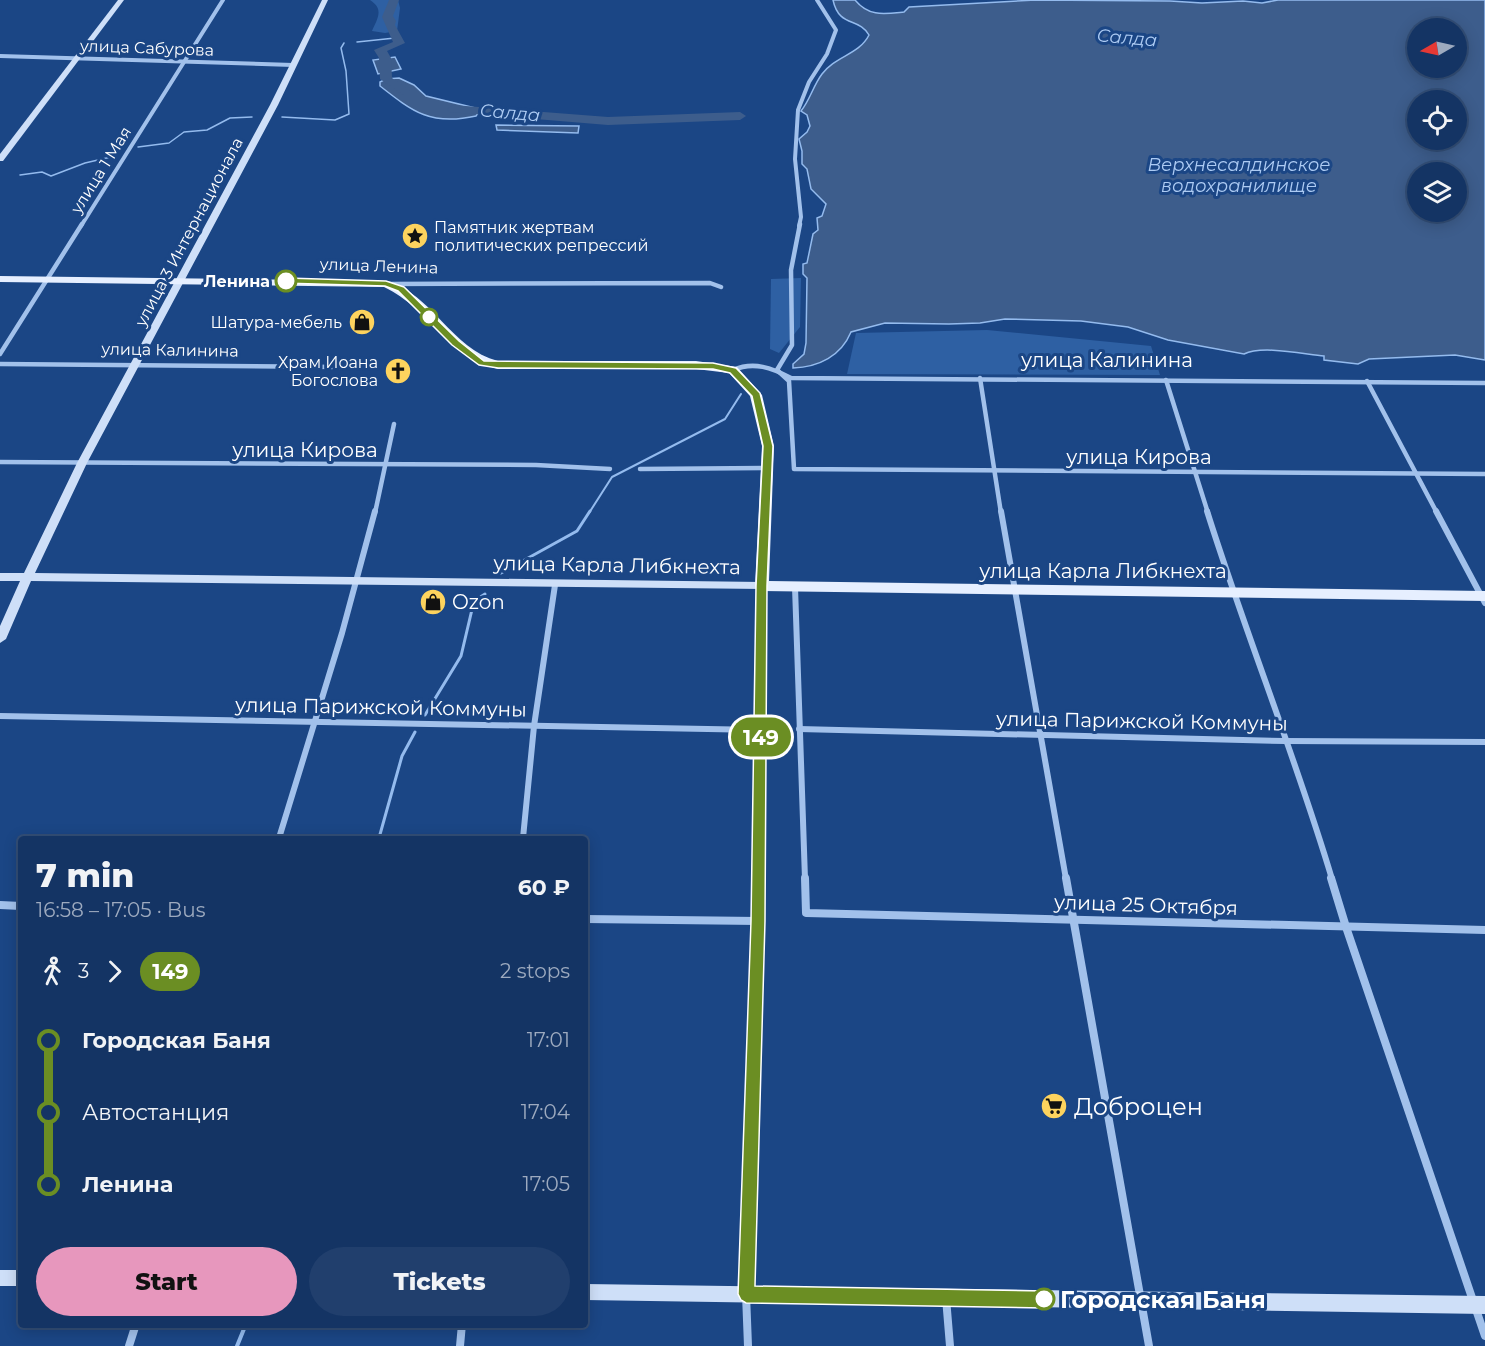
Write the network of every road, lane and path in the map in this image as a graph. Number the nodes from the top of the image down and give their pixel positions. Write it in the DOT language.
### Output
graph roads {
  1 [pos="121,0"];
  2 [pos="223,0"];
  3 [pos="326,0"];
  4 [pos="817,0"];
  5 [pos="0,56"];
  6 [pos="75,58"];
  7 [pos="182,61"];
  8 [pos="293,65"];
  9 [pos="0,159"];
  10 [pos="0,279"];
  11 [pos="46,279"];
  12 [pos="180,280"];
  13 [pos="386,284"];
  14 [pos="721,287"];
  15 [pos="0,354"];
  16 [pos="0,364"];
  17 [pos="136,366"];
  18 [pos="340,367"];
  19 [pos="733,370"];
  20 [pos="777,370"];
  21 [pos="980,378"];
  22 [pos="1166,380"];
  23 [pos="1367,381"];
  24 [pos="1485,383"];
  25 [pos="394,424"];
  26 [pos="0,462"];
  27 [pos="82,464"];
  28 [pos="387,464"];
  29 [pos="768,468"];
  30 [pos="610,469"];
  31 [pos="640,469"];
  32 [pos="994,472"];
  33 [pos="1194,472"];
  34 [pos="1418,474"];
  35 [pos="1485,474"];
  36 [pos="0,577"];
  37 [pos="27,578"];
  38 [pos="356,581"];
  39 [pos="555,585"];
  40 [pos="762,586"];
  41 [pos="795,587"];
  42 [pos="1016,591"];
  43 [pos="1233,592"];
  44 [pos="1484,599"];
  45 [pos="0,639"];
  46 [pos="0,716"];
  47 [pos="315,722"];
  48 [pos="534,726"];
  49 [pos="799,729"];
  50 [pos="761,730"];
  51 [pos="1042,736"];
  52 [pos="1285,741"];
  53 [pos="1485,742"];
  54 [pos="280,836"];
  55 [pos="523,836"];
  56 [pos="0,906"];
  57 [pos="18,906"];
  58 [pos="588,919"];
  59 [pos="1075,919"];
  60 [pos="758,921"];
  61 [pos="1346,927"];
  62 [pos="1485,930"];
  63 [pos="0,1278"];
  64 [pos="18,1278"];
  65 [pos="588,1292"];
  66 [pos="746,1294"];
  67 [pos="946,1297"];
  68 [pos="1141,1301"];
  69 [pos="1479,1305"];
  70 [pos="135,1328"];
  71 [pos="462,1328"];
  72 [pos="1485,1336"];
  73 [pos="129,1346"];
  74 [pos="460,1346"];
  75 [pos="748,1346"];
  76 [pos="950,1346"];
  77 [pos="1149,1346"];
  1 -- 6 [label="main road"];
  2 -- 7 [label="street, улица 1 Мая"];
  3 -- 8 [label="main road, улица 3 Интернационала"];
  4 -- 20 [label="street"];
  5 -- 6 [label="street, улица Сабурова"];
  6 -- 7 [label="street, улица Сабурова"];
  6 -- 9 [label="main road"];
  7 -- 8 [label="street, улица Сабурова"];
  7 -- 11 [label="street, улица 1 Мая"];
  8 -- 12 [label="main road, улица 3 Интернационала"];
  10 -- 11 [label="main road, улица Ленина"];
  11 -- 12 [label="main road, улица Ленина"];
  11 -- 15 [label="street, улица 1 Мая"];
  12 -- 13 [label="main road, улица Ленина"];
  12 -- 17 [label="main road, улица 3 Интернационала"];
  13 -- 14 [label="street, улица Ленина"];
  13 -- 19 [label="main road"];
  16 -- 17 [label="street, улица Калинина"];
  17 -- 18 [label="street, улица Калинина"];
  17 -- 27 [label="main road, улица 3 Интернационала"];
  19 -- 20 [label="street, улица Калинина"];
  19 -- 29 [label="main road"];
  20 -- 21 [label="street, улица Калинина"];
  20 -- 32 [label="street, улица Кирова"];
  21 -- 22 [label="street, улица Калинина"];
  21 -- 32 [label="street"];
  22 -- 23 [label="street, улица Калинина"];
  22 -- 33 [label="street"];
  23 -- 24 [label="street, улица Калинина"];
  23 -- 34 [label="street"];
  25 -- 28 [label="street"];
  26 -- 27 [label="street, улица Кирова"];
  27 -- 28 [label="street, улица Кирова"];
  27 -- 37 [label="main road, улица 3 Интернационала"];
  28 -- 30 [label="street, улица Кирова"];
  28 -- 38 [label="street"];
  29 -- 31 [label="street"];
  29 -- 40 [label="main road"];
  32 -- 33 [label="street, улица Кирова"];
  32 -- 42 [label="street"];
  33 -- 34 [label="street, улица Кирова"];
  33 -- 43 [label="street"];
  34 -- 35 [label="street, улица Кирова"];
  34 -- 44 [label="street"];
  36 -- 37 [label="main road, улица Карла Либкнехта"];
  37 -- 38 [label="main road, улица Карла Либкнехта"];
  37 -- 45 [label="main road, улица 3 Интернационала"];
  38 -- 39 [label="main road, улица Карла Либкнехта"];
  38 -- 47 [label="street"];
  39 -- 40 [label="main road, улица Карла Либкнехта"];
  39 -- 48 [label="street"];
  40 -- 41 [label="main road, улица Карла Либкнехта"];
  40 -- 50 [label="street"];
  41 -- 42 [label="main road, улица Карла Либкнехта"];
  41 -- 49 [label="street"];
  42 -- 43 [label="main road, улица Карла Либкнехта"];
  42 -- 51 [label="street"];
  43 -- 44 [label="main road, улица Карла Либкнехта"];
  43 -- 52 [label="street"];
  46 -- 47 [label="street, улица Парижской Коммуны"];
  47 -- 48 [label="street, улица Парижской Коммуны"];
  47 -- 54 [label="street"];
  48 -- 50 [label="street, улица Парижской Коммуны"];
  48 -- 55 [label="street"];
  49 -- 51 [label="street, улица Парижской Коммуны"];
  49 -- 59 [label="street, улица 25 Октября"];
  50 -- 60 [label="street"];
  51 -- 52 [label="street, улица Парижской Коммуны"];
  51 -- 59 [label="street"];
  52 -- 53 [label="street, улица Парижской Коммуны"];
  52 -- 61 [label="street"];
  56 -- 57 [label="street"];
  58 -- 60 [label="street"];
  59 -- 61 [label="street, улица 25 Октября"];
  59 -- 68 [label="street"];
  60 -- 66 [label="street"];
  61 -- 62 [label="street, улица 25 Октября"];
  61 -- 69 [label="street"];
  63 -- 64 [label="main road"];
  65 -- 66 [label="main road"];
  66 -- 67 [label="main road"];
  66 -- 75 [label="street"];
  67 -- 68 [label="main road"];
  67 -- 76 [label="street"];
  68 -- 69 [label="main road"];
  68 -- 77 [label="street"];
  69 -- 72 [label="street"];
  70 -- 73 [label="street"];
  71 -- 74 [label="street"];
}
